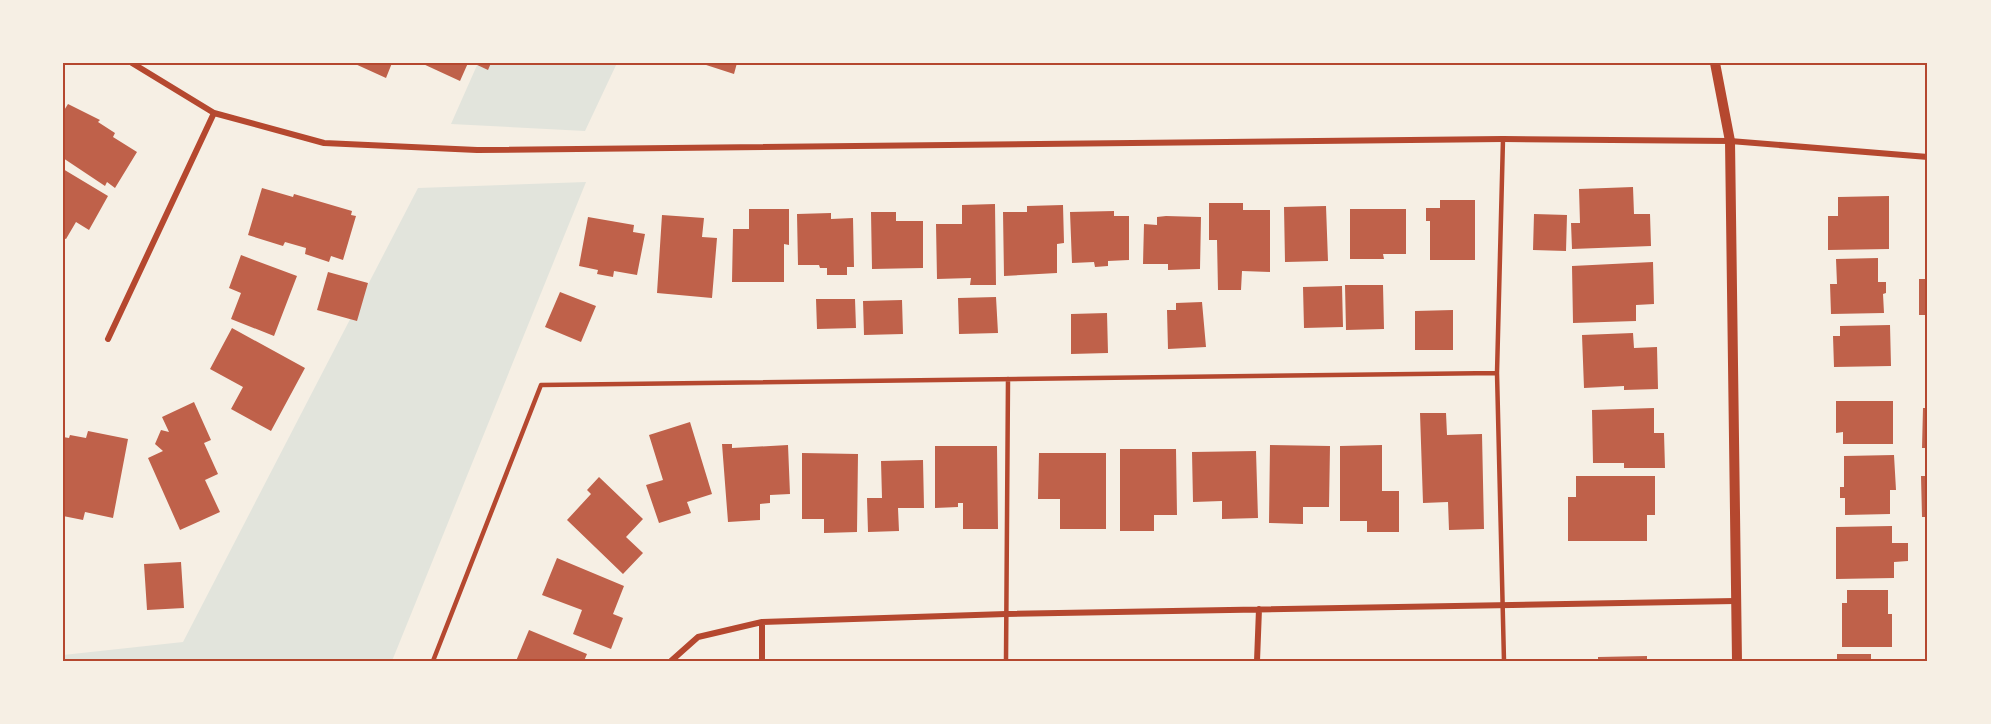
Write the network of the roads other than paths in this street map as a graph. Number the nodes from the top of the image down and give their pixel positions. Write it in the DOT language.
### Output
graph roads {
  1 [pos="132,63"];
  2 [pos="1715,63"];
  3 [pos="214,113"];
  4 [pos="1503,139"];
  5 [pos="1730,141"];
  6 [pos="1928,157"];
  7 [pos="108,339"];
  8 [pos="1497,373"];
  9 [pos="1008,379"];
  10 [pos="1735,601"];
  11 [pos="1504,604"];
  12 [pos="1259,609"];
  13 [pos="1006,614"];
  14 [pos="762,622"];
  15 [pos="433,661"];
  16 [pos="671,661"];
  17 [pos="762,661"];
  18 [pos="1006,661"];
  19 [pos="1257,661"];
  20 [pos="1504,661"];
  21 [pos="1737,661"];
  1 -- 3 [label="street"];
  2 -- 5 [label="street"];
  3 -- 4 [label="street"];
  3 -- 7 [label="street"];
  4 -- 5 [label="street"];
  4 -- 8 [label="lane"];
  5 -- 6 [label="street"];
  5 -- 10 [label="street"];
  8 -- 9 [label="lane"];
  8 -- 11 [label="lane"];
  9 -- 13 [label="lane"];
  9 -- 15 [label="lane"];
  10 -- 11 [label="street"];
  10 -- 21 [label="street"];
  11 -- 12 [label="street"];
  11 -- 20 [label="lane"];
  12 -- 13 [label="street"];
  12 -- 19 [label="street"];
  13 -- 14 [label="street"];
  13 -- 18 [label="lane"];
  14 -- 16 [label="street"];
  14 -- 17 [label="street"];
}
